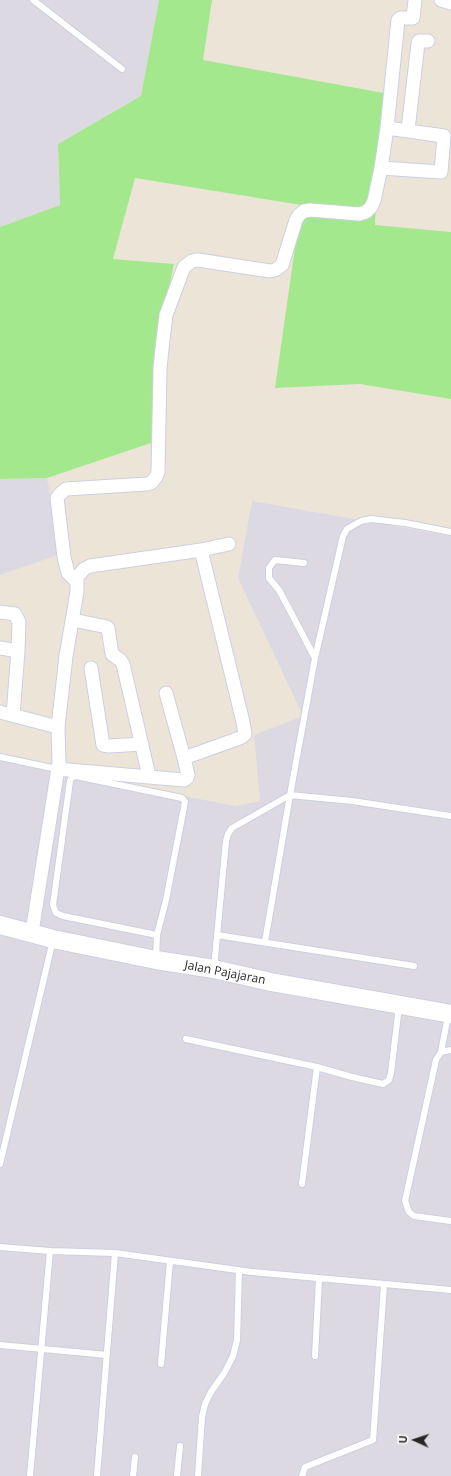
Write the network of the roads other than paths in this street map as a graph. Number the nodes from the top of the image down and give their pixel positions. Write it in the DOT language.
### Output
graph roads {
  1 [pos="33,0"];
  2 [pos="415,0"];
  3 [pos="441,0"];
  4 [pos="451,3"];
  5 [pos="428,41"];
  6 [pos="122,69"];
  7 [pos="387,128"];
  8 [pos="408,130"];
  9 [pos="381,168"];
  10 [pos="446,173"];
  11 [pos="451,532"];
  12 [pos="229,544"];
  13 [pos="201,550"];
  14 [pos="304,563"];
  15 [pos="75,580"];
  16 [pos="0,612"];
  17 [pos="73,620"];
  18 [pos="0,648"];
  19 [pos="18,651"];
  20 [pos="315,658"];
  21 [pos="91,668"];
  22 [pos="166,693"];
  23 [pos="0,712"];
  24 [pos="13,715"];
  25 [pos="58,727"];
  26 [pos="142,744"];
  27 [pos="0,757"];
  28 [pos="184,758"];
  29 [pos="57,769"];
  30 [pos="149,776"];
  31 [pos="290,796"];
  32 [pos="451,816"];
  33 [pos="0,925"];
  34 [pos="32,932"];
  35 [pos="157,935"];
  36 [pos="217,935"];
  37 [pos="53,939"];
  38 [pos="265,942"];
  39 [pos="156,960"];
  40 [pos="414,966"];
  41 [pos="214,969"];
  42 [pos="399,1005"];
  43 [pos="450,1014"];
  44 [pos="186,1039"];
  45 [pos="451,1050"];
  46 [pos="441,1052"];
  47 [pos="317,1067"];
  48 [pos="0,1164"];
  49 [pos="302,1184"];
  50 [pos="451,1221"];
  51 [pos="0,1247"];
  52 [pos="50,1251"];
  53 [pos="115,1253"];
  54 [pos="170,1261"];
  55 [pos="239,1270"];
  56 [pos="319,1279"];
  57 [pos="384,1285"];
  58 [pos="451,1290"];
  59 [pos="0,1344"];
  60 [pos="41,1349"];
  61 [pos="107,1355"];
  62 [pos="315,1356"];
  63 [pos="161,1364"];
  64 [pos="180,1446"];
  65 [pos="135,1457"];
  66 [pos="30,1476"];
  67 [pos="97,1476"];
  68 [pos="133,1476"];
  69 [pos="177,1476"];
  70 [pos="198,1476"];
  71 [pos="302,1476"];
  1 -- 6 [label="lane"];
  2 -- 7 [label="street"];
  3 -- 4 [label="street"];
  5 -- 8 [label="street"];
  7 -- 8 [label="street"];
  7 -- 9 [label="street"];
  8 -- 10 [label="street"];
  9 -- 10 [label="street"];
  9 -- 15 [label="street"];
  11 -- 20 [label="lane"];
  12 -- 13 [label="street"];
  13 -- 15 [label="street"];
  13 -- 28 [label="street"];
  14 -- 20 [label="lane"];
  15 -- 17 [label="street"];
  16 -- 19 [label="street"];
  17 -- 25 [label="street"];
  17 -- 26 [label="street"];
  18 -- 19 [label="street"];
  19 -- 24 [label="street"];
  20 -- 31 [label="lane"];
  21 -- 26 [label="street"];
  22 -- 28 [label="street"];
  23 -- 24 [label="street"];
  24 -- 25 [label="street"];
  25 -- 29 [label="street"];
  26 -- 30 [label="street"];
  27 -- 29 [label="lane"];
  28 -- 30 [label="street"];
  29 -- 30 [label="street"];
  29 -- 34 [label="street"];
  31 -- 32 [label="lane"];
  31 -- 36 [label="lane"];
  31 -- 38 [label="lane"];
  33 -- 34 [label="main road, Jalan Pajajaran"];
  34 -- 37 [label="main road, Jalan Pajajaran"];
  35 -- 35 [label="lane"];
  35 -- 39 [label="lane"];
  36 -- 38 [label="lane"];
  36 -- 41 [label="lane"];
  37 -- 39 [label="main road, Jalan Pajajaran"];
  37 -- 48 [label="lane"];
  38 -- 40 [label="lane"];
  39 -- 41 [label="main road, Jalan Pajajaran"];
  41 -- 42 [label="main road, Jalan Pajajaran"];
  42 -- 43 [label="main road, Jalan Pajajaran"];
  42 -- 47 [label="lane"];
  43 -- 46 [label="lane"];
  44 -- 47 [label="lane"];
  45 -- 46 [label="lane"];
  46 -- 50 [label="lane"];
  47 -- 49 [label="lane"];
  51 -- 52 [label="lane"];
  52 -- 53 [label="lane"];
  52 -- 60 [label="lane"];
  53 -- 54 [label="lane"];
  53 -- 61 [label="lane"];
  54 -- 55 [label="lane"];
  54 -- 63 [label="lane"];
  55 -- 56 [label="lane"];
  55 -- 70 [label="lane"];
  56 -- 57 [label="lane"];
  56 -- 62 [label="lane"];
  57 -- 58 [label="lane"];
  57 -- 71 [label="lane"];
  59 -- 60 [label="lane"];
  60 -- 61 [label="lane"];
  60 -- 66 [label="lane"];
  61 -- 67 [label="lane"];
  64 -- 69 [label="lane"];
  65 -- 68 [label="lane"];
}
